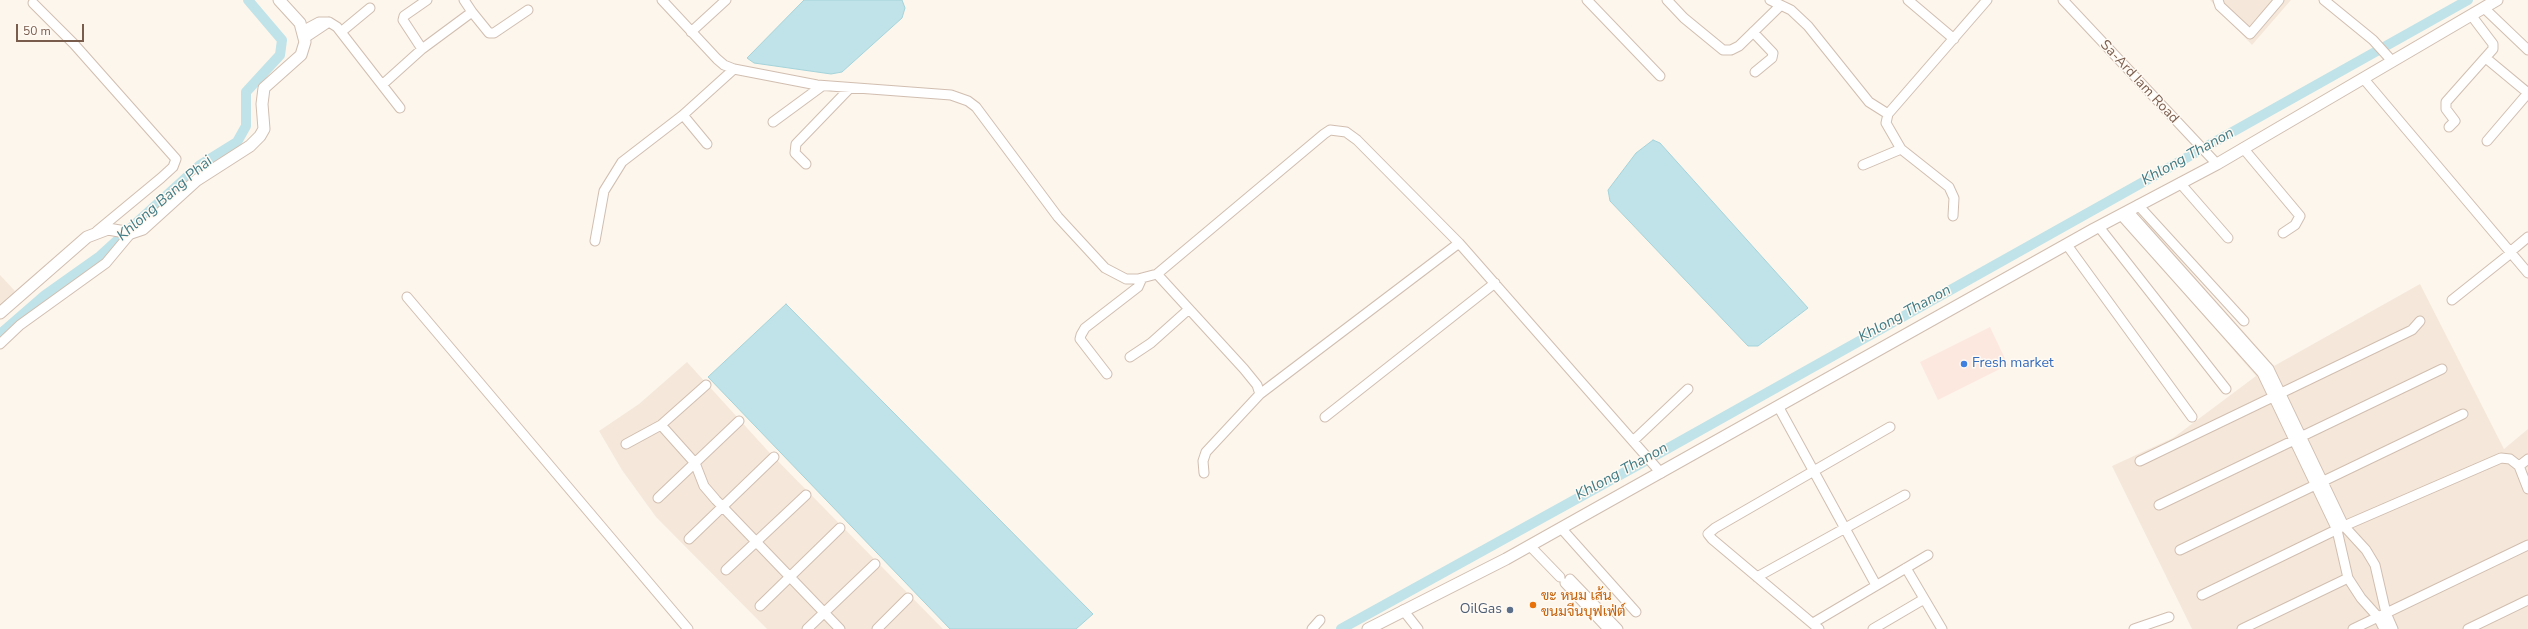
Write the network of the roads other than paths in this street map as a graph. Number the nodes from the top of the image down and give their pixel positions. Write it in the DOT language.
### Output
graph roads {
  1 [pos="279,0"];
  2 [pos="427,0"];
  3 [pos="464,0"];
  4 [pos="662,0"];
  5 [pos="726,0"];
  6 [pos="1587,0"];
  7 [pos="1667,0"];
  8 [pos="1770,0"];
  9 [pos="1908,0"];
  10 [pos="2063,0"];
  11 [pos="2218,0"];
  12 [pos="2279,0"];
  13 [pos="2324,0"];
  14 [pos="2497,0"];
  15 [pos="1986,1"];
  16 [pos="33,3"];
  17 [pos="1780,6"];
  18 [pos="370,8"];
  19 [pos="2484,8"];
  20 [pos="528,10"];
  21 [pos="472,12"];
  22 [pos="2471,15"];
  23 [pos="341,32"];
  24 [pos="691,32"];
  25 [pos="1753,32"];
  26 [pos="305,34"];
  27 [pos="1954,39"];
  28 [pos="422,49"];
  29 [pos="2528,50"];
  30 [pos="2389,58"];
  31 [pos="2487,59"];
  32 [pos="734,69"];
  33 [pos="1755,72"];
  34 [pos="1660,76"];
  35 [pos="2363,78"];
  36 [pos="382,85"];
  37 [pos="822,86"];
  38 [pos="850,88"];
  39 [pos="2528,93"];
  40 [pos="400,108"];
  41 [pos="1888,114"];
  42 [pos="683,115"];
  43 [pos="773,122"];
  44 [pos="2449,127"];
  45 [pos="2487,142"];
  46 [pos="707,144"];
  47 [pos="2243,148"];
  48 [pos="1901,150"];
  49 [pos="2213,160"];
  50 [pos="806,164"];
  51 [pos="1863,165"];
  52 [pos="2180,183"];
  53 [pos="2138,205"];
  54 [pos="2124,213"];
  55 [pos="1953,216"];
  56 [pos="2099,227"];
  57 [pos="97,231"];
  58 [pos="125,232"];
  59 [pos="2283,234"];
  60 [pos="2528,237"];
  61 [pos="2228,238"];
  62 [pos="596,241"];
  63 [pos="1459,243"];
  64 [pos="2067,244"];
  65 [pos="2510,252"];
  66 [pos="2528,273"];
  67 [pos="1157,274"];
  68 [pos="1142,278"];
  69 [pos="1495,284"];
  70 [pos="407,297"];
  71 [pos="2452,300"];
  72 [pos="1189,310"];
  73 [pos="0,313"];
  74 [pos="2420,320"];
  75 [pos="2244,321"];
  76 [pos="0,344"];
  77 [pos="1130,357"];
  78 [pos="2442,369"];
  79 [pos="1107,374"];
  80 [pos="706,385"];
  81 [pos="1688,389"];
  82 [pos="2226,389"];
  83 [pos="1260,394"];
  84 [pos="2277,395"];
  85 [pos="1778,406"];
  86 [pos="2463,414"];
  87 [pos="1325,417"];
  88 [pos="2192,417"];
  89 [pos="739,421"];
  90 [pos="661,424"];
  91 [pos="1890,427"];
  92 [pos="2298,439"];
  93 [pos="1633,441"];
  94 [pos="626,444"];
  95 [pos="774,457"];
  96 [pos="2528,459"];
  97 [pos="2140,461"];
  98 [pos="695,463"];
  99 [pos="2518,466"];
  100 [pos="1658,469"];
  101 [pos="1813,470"];
  102 [pos="1204,473"];
  103 [pos="2319,483"];
  104 [pos="2528,489"];
  105 [pos="806,495"];
  106 [pos="1905,495"];
  107 [pos="658,498"];
  108 [pos="2159,506"];
  109 [pos="722,507"];
  110 [pos="840,528"];
  111 [pos="1561,528"];
  112 [pos="1845,528"];
  113 [pos="2340,528"];
  114 [pos="689,539"];
  115 [pos="756,541"];
  116 [pos="1533,544"];
  117 [pos="2528,545"];
  118 [pos="2180,550"];
  119 [pos="1928,555"];
  120 [pos="876,564"];
  121 [pos="1906,568"];
  122 [pos="726,570"];
  123 [pos="790,577"];
  124 [pos="1757,578"];
  125 [pos="2348,578"];
  126 [pos="1876,585"];
  127 [pos="2202,594"];
  128 [pos="908,598"];
  129 [pos="1924,599"];
  130 [pos="2528,600"];
  131 [pos="760,606"];
  132 [pos="1403,610"];
  133 [pos="825,612"];
  134 [pos="1636,612"];
  135 [pos="2382,615"];
  136 [pos="2169,617"];
  137 [pos="1603,619"];
  138 [pos="1320,620"];
  139 [pos="1816,626"];
  140 [pos="688,629"];
  141 [pos="807,629"];
  142 [pos="840,629"];
  143 [pos="876,629"];
  144 [pos="1312,629"];
  145 [pos="1368,629"];
  146 [pos="1418,629"];
  147 [pos="1608,629"];
  148 [pos="1618,629"];
  149 [pos="1873,629"];
  150 [pos="1942,629"];
  151 [pos="2134,629"];
  152 [pos="2242,629"];
  153 [pos="2353,629"];
  154 [pos="2384,629"];
  155 [pos="2393,629"];
  156 [pos="2468,629"];
  1 -- 26 [label="street"];
  2 -- 28 [label="street"];
  3 -- 21 [label="street"];
  4 -- 24 [label="street"];
  5 -- 24 [label="street"];
  6 -- 34 [label="street"];
  7 -- 25 [label="street"];
  8 -- 17 [label="street"];
  9 -- 27 [label="street"];
  10 -- 49 [label="street, Sa-Ard Iam Road"];
  11 -- 12 [label="street"];
  13 -- 30 [label="street"];
  14 -- 19 [label="street"];
  15 -- 27 [label="street"];
  16 -- 57 [label="street"];
  17 -- 25 [label="street"];
  17 -- 41 [label="street"];
  18 -- 23 [label="street"];
  19 -- 22 [label="street"];
  19 -- 29 [label="street"];
  20 -- 21 [label="street"];
  21 -- 28 [label="street"];
  22 -- 30 [label="street"];
  22 -- 31 [label="street"];
  23 -- 26 [label="street"];
  23 -- 36 [label="street"];
  24 -- 32 [label="street"];
  25 -- 33 [label="street"];
  26 -- 58 [label="street"];
  27 -- 41 [label="street"];
  28 -- 36 [label="street"];
  30 -- 35 [label="street"];
  31 -- 39 [label="street"];
  31 -- 44 [label="street"];
  32 -- 37 [label="street"];
  32 -- 42 [label="street"];
  35 -- 47 [label="street"];
  35 -- 65 [label="street"];
  36 -- 40 [label="street"];
  37 -- 38 [label="street"];
  37 -- 43 [label="street"];
  38 -- 50 [label="street"];
  38 -- 68 [label="street"];
  39 -- 45 [label="street"];
  41 -- 48 [label="street"];
  42 -- 46 [label="street"];
  42 -- 62 [label="street"];
  47 -- 49 [label="street"];
  47 -- 59 [label="street"];
  48 -- 51 [label="street"];
  48 -- 55 [label="street"];
  49 -- 52 [label="street"];
  52 -- 53 [label="street"];
  52 -- 61 [label="street"];
  53 -- 54 [label="street"];
  53 -- 75 [label="street"];
  54 -- 56 [label="street"];
  54 -- 84 [label="street"];
  56 -- 64 [label="street"];
  56 -- 82 [label="street"];
  57 -- 58 [label="street"];
  57 -- 73 [label="street"];
  58 -- 76 [label="street"];
  60 -- 65 [label="street"];
  63 -- 67 [label="street"];
  63 -- 69 [label="street"];
  63 -- 83 [label="street"];
  64 -- 85 [label="street"];
  64 -- 88 [label="street"];
  65 -- 66 [label="street"];
  65 -- 71 [label="street"];
  67 -- 68 [label="street"];
  67 -- 72 [label="street"];
  68 -- 79 [label="street"];
  69 -- 87 [label="street"];
  69 -- 93 [label="street"];
  70 -- 140 [label="street"];
  72 -- 77 [label="street"];
  72 -- 83 [label="street"];
  74 -- 84 [label="street"];
  78 -- 92 [label="street"];
  80 -- 90 [label="street"];
  81 -- 93 [label="street"];
  83 -- 102 [label="street"];
  84 -- 92 [label="street"];
  84 -- 97 [label="street"];
  85 -- 100 [label="street"];
  85 -- 101 [label="street"];
  86 -- 103 [label="street"];
  89 -- 98 [label="street"];
  90 -- 94 [label="street"];
  90 -- 98 [label="street"];
  91 -- 101 [label="street"];
  92 -- 103 [label="street"];
  92 -- 108 [label="street"];
  93 -- 100 [label="street"];
  95 -- 109 [label="street"];
  96 -- 99 [label="street"];
  98 -- 107 [label="street"];
  98 -- 109 [label="street"];
  99 -- 104 [label="street"];
  99 -- 113 [label="street"];
  100 -- 111 [label="street"];
  101 -- 112 [label="street"];
  101 -- 124 [label="street"];
  103 -- 113 [label="street"];
  103 -- 118 [label="street"];
  105 -- 115 [label="street"];
  106 -- 112 [label="street"];
  109 -- 114 [label="street"];
  109 -- 115 [label="street"];
  110 -- 123 [label="street"];
  111 -- 116 [label="street"];
  111 -- 134 [label="street"];
  112 -- 124 [label="street"];
  112 -- 126 [label="street"];
  113 -- 125 [label="street"];
  113 -- 127 [label="street"];
  113 -- 135 [label="street"];
  115 -- 122 [label="street"];
  115 -- 123 [label="street"];
  116 -- 132 [label="street"];
  116 -- 137 [label="street"];
  117 -- 135 [label="street"];
  119 -- 121 [label="street"];
  120 -- 133 [label="street"];
  121 -- 126 [label="street"];
  121 -- 129 [label="street"];
  123 -- 131 [label="street"];
  123 -- 133 [label="street"];
  124 -- 139 [label="street"];
  125 -- 135 [label="street"];
  125 -- 152 [label="street"];
  126 -- 139 [label="street"];
  128 -- 143 [label="street"];
  129 -- 149 [label="street"];
  129 -- 150 [label="street"];
  130 -- 156 [label="street"];
  132 -- 145 [label="street"];
  132 -- 146 [label="street"];
  133 -- 141 [label="street"];
  133 -- 142 [label="street"];
  135 -- 153 [label="street"];
  135 -- 154 [label="street"];
  135 -- 155 [label="street"];
  136 -- 151 [label="street"];
  137 -- 147 [label="street"];
  137 -- 148 [label="street"];
  138 -- 144 [label="street"];
}
